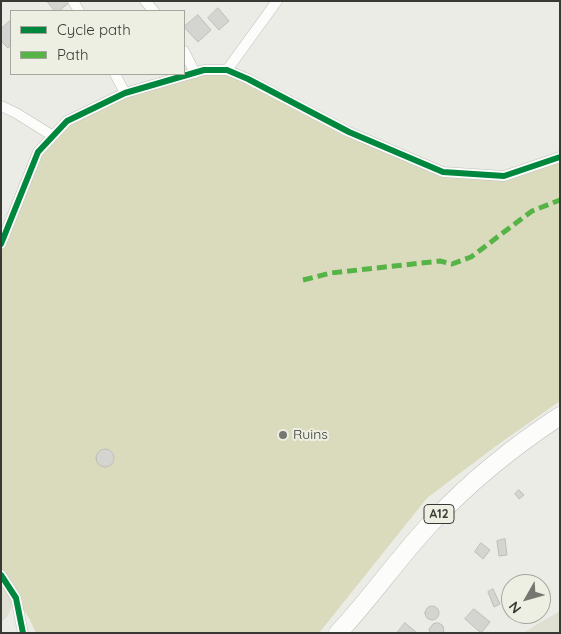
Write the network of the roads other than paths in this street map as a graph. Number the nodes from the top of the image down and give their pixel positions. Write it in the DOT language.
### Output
graph roads {
  1 [pos="277,1"];
  2 [pos="185,53"];
  3 [pos="227,70"];
  4 [pos="195,73"];
  5 [pos="116,75"];
  6 [pos="125,93"];
  7 [pos="1,106"];
  8 [pos="53,136"];
  9 [pos="560,157"];
  10 [pos="1,244"];
  11 [pos="560,416"];
  12 [pos="1,575"];
  13 [pos="23,633"];
  14 [pos="338,633"];
  1 -- 3 [label="street"];
  2 -- 4 [label="street"];
  3 -- 4 [label="street"];
  3 -- 9 [label="street"];
  4 -- 6 [label="street"];
  5 -- 6 [label="street"];
  6 -- 8 [label="street"];
  7 -- 8 [label="street"];
  8 -- 10 [label="street"];
  11 -- 14 [label="highway, A12"];
  12 -- 13 [label="street"];
}
